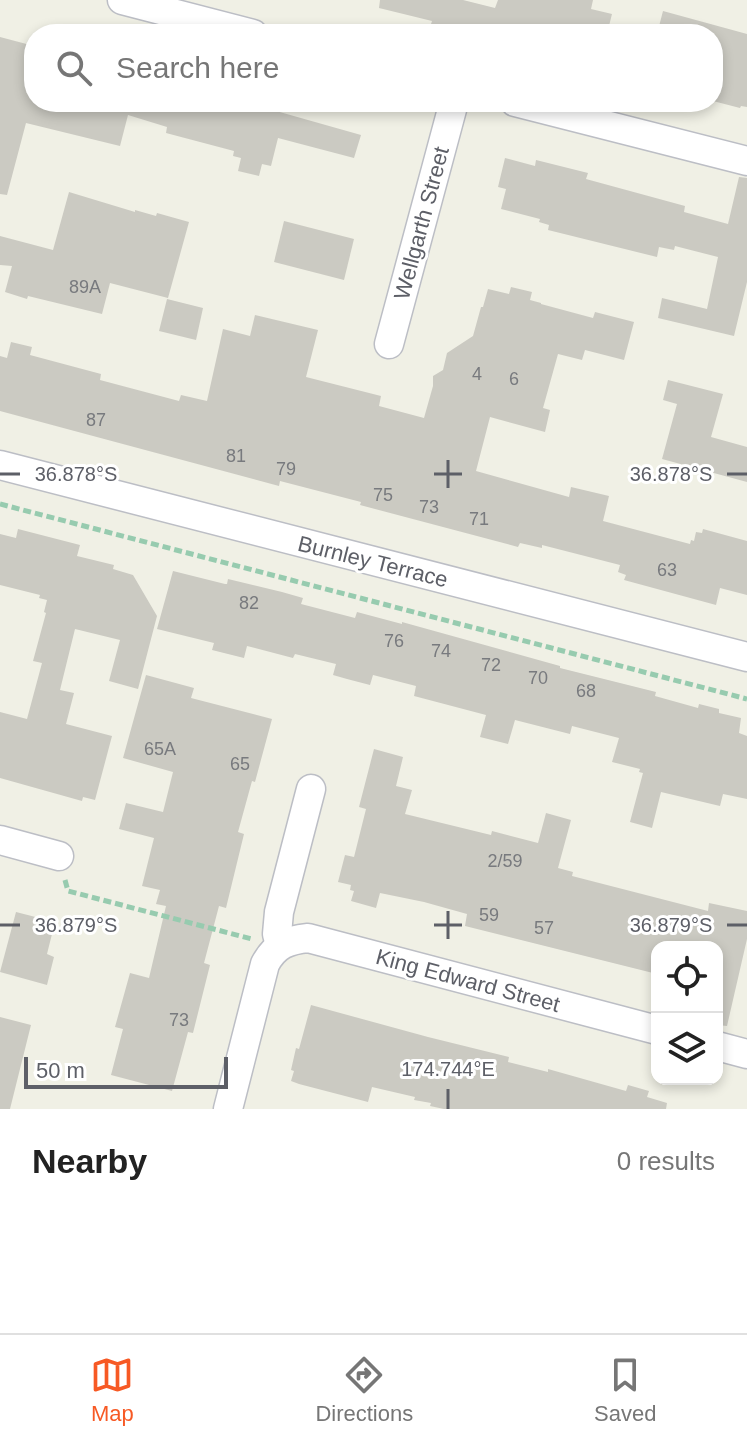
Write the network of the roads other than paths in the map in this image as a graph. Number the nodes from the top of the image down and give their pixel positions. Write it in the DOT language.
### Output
graph roads {
  1 [pos="122,0"];
  2 [pos="214,24"];
  3 [pos="451,112"];
  4 [pos="554,112"];
  5 [pos="747,161"];
  6 [pos="389,344"];
  7 [pos="0,465"];
  8 [pos="747,657"];
  9 [pos="311,789"];
  10 [pos="0,840"];
  11 [pos="59,856"];
  12 [pos="280,945"];
  13 [pos="651,1028"];
  14 [pos="723,1048"];
  15 [pos="747,1054"];
  16 [pos="228,1109"];
  1 -- 2 [label="street"];
  3 -- 6 [label="street, Wellgarth Street"];
  4 -- 5 [label="street"];
  7 -- 8 [label="street, Burnley Terrace"];
  9 -- 12 [label="street"];
  10 -- 11 [label="street"];
  12 -- 13 [label="street, King Edward Street"];
  12 -- 16 [label="street"];
  14 -- 15 [label="street"];
}
